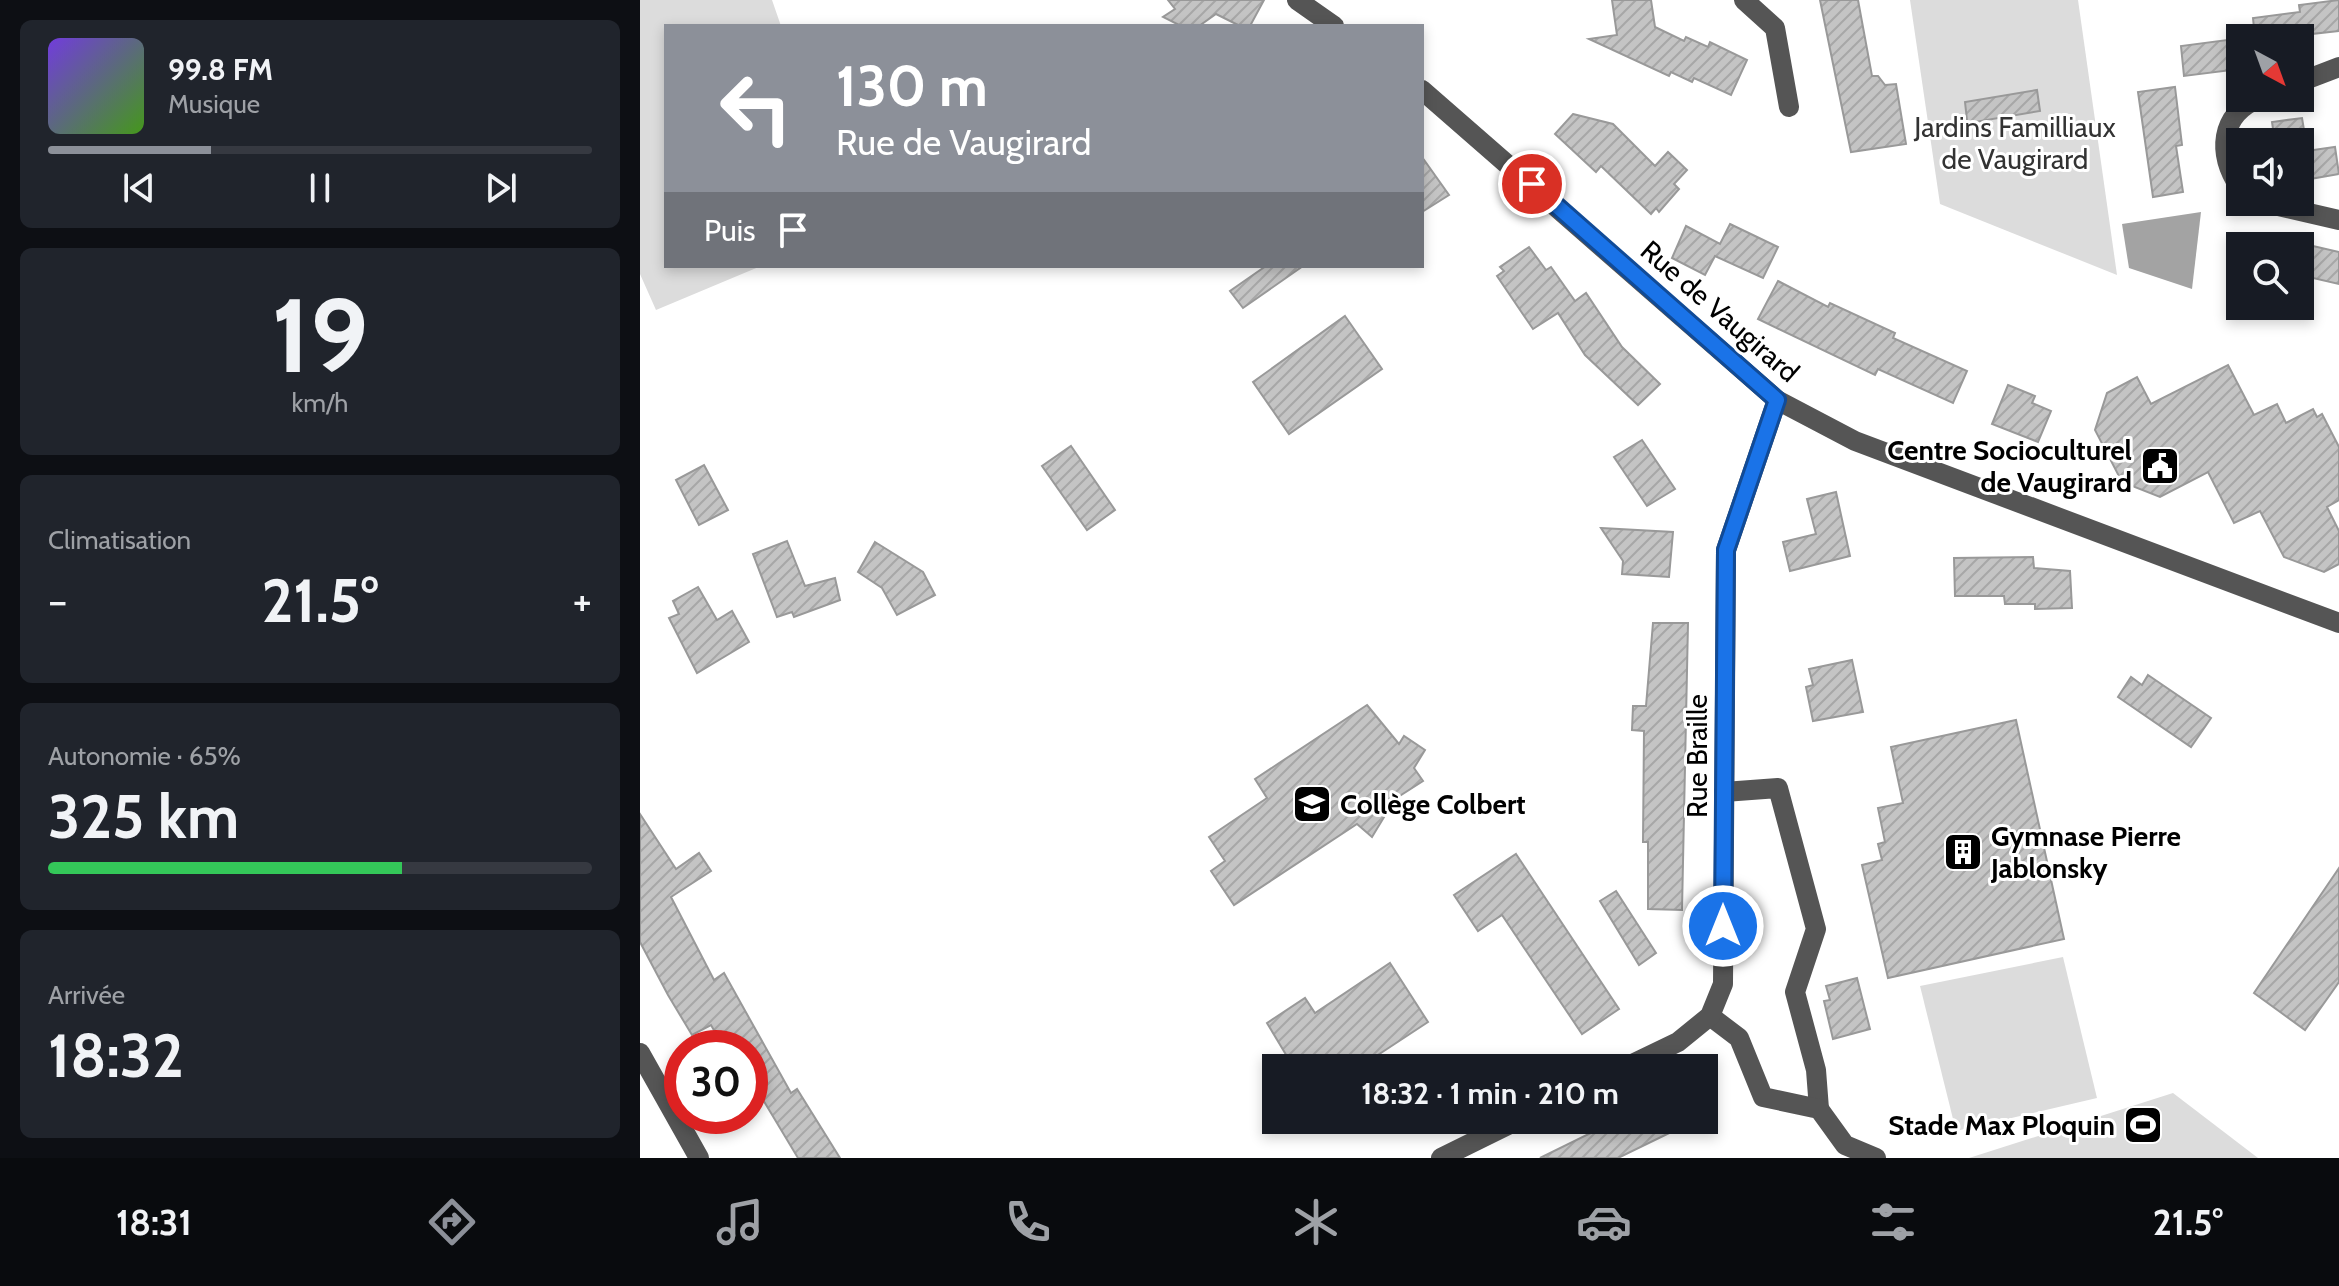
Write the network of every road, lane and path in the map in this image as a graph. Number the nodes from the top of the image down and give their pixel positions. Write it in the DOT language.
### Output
graph roads {
  1 [pos="1297,0"];
  2 [pos="1744,0"];
  3 [pos="1331,24"];
  4 [pos="2339,67"];
  5 [pos="2314,77"];
  6 [pos="1424,92"];
  7 [pos="1789,107"];
  8 [pos="2314,214"];
  9 [pos="2339,220"];
  10 [pos="1777,400"];
  11 [pos="2339,623"];
  12 [pos="1724,792"];
  13 [pos="1710,1016"];
  14 [pos="640,1053"];
  15 [pos="1653,1054"];
  16 [pos="1819,1109"];
  17 [pos="1490,1134"];
  18 [pos="699,1158"];
  19 [pos="1441,1158"];
  20 [pos="1876,1158"];
  1 -- 3 [label="street"];
  2 -- 7 [label="street"];
  4 -- 5 [label="street"];
  6 -- 10 [label="street, Rue de Vaugirard"];
  8 -- 9 [label="street"];
  10 -- 11 [label="street, Rue de Vaugirard"];
  10 -- 12 [label="street, Rue Braille"];
  12 -- 13 [label="street, Rue Braille"];
  12 -- 16 [label="street"];
  13 -- 15 [label="street"];
  13 -- 16 [label="street"];
  14 -- 18 [label="street"];
  16 -- 20 [label="street"];
  17 -- 19 [label="street"];
}
